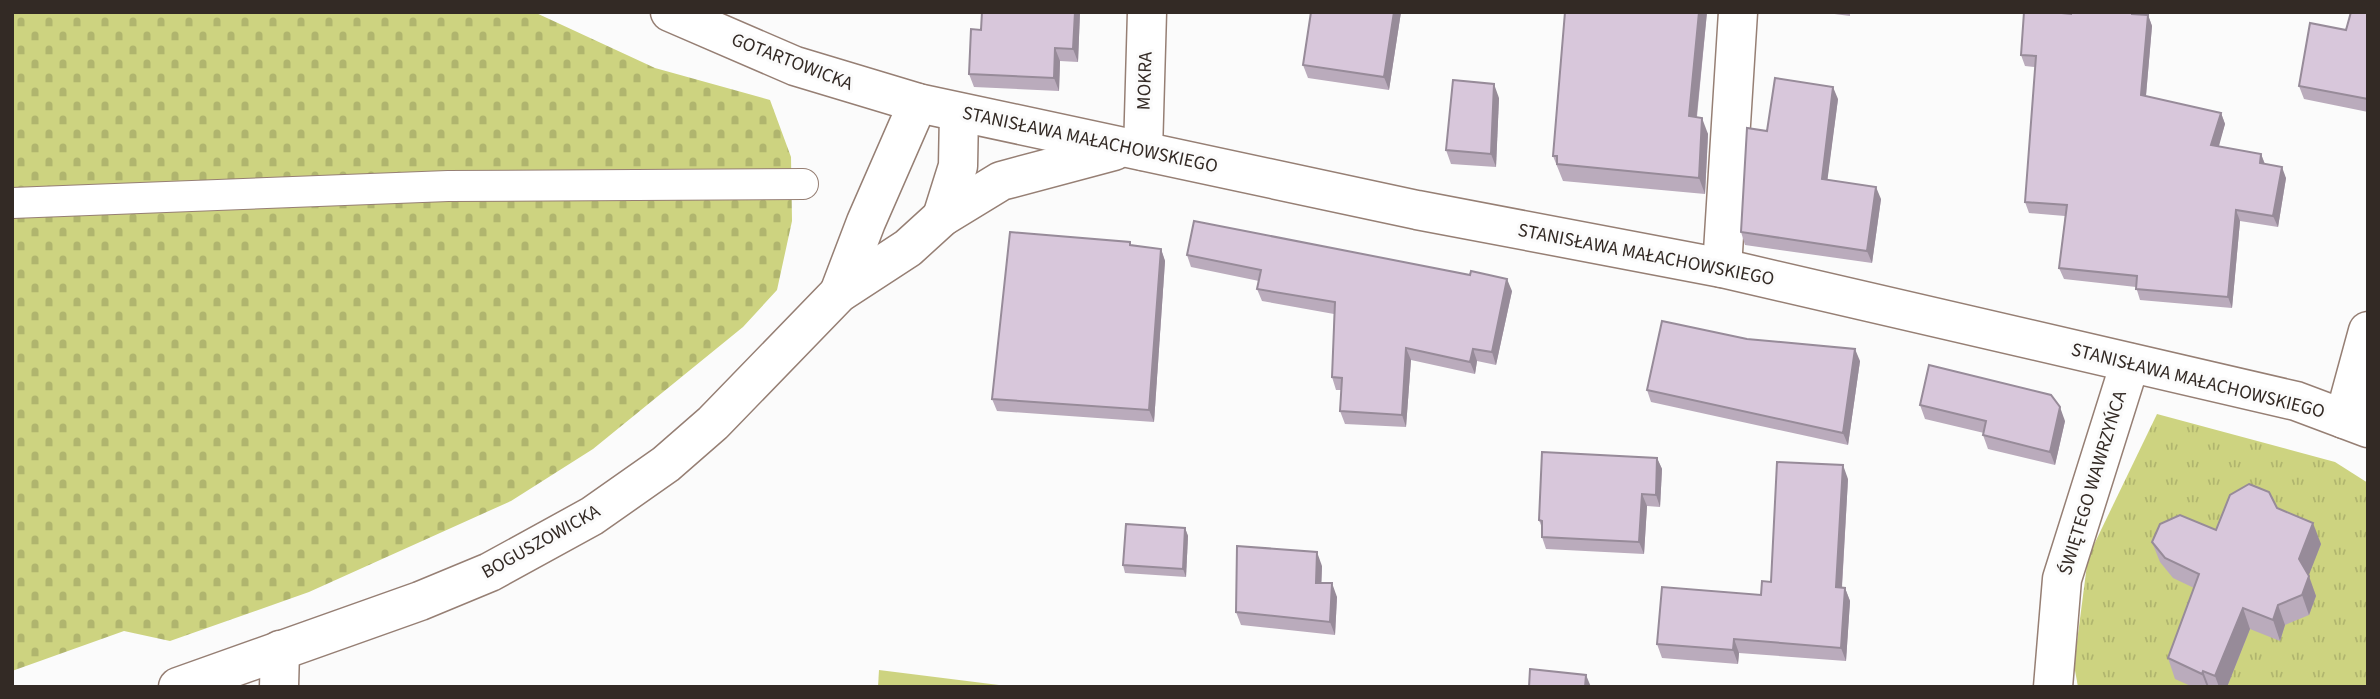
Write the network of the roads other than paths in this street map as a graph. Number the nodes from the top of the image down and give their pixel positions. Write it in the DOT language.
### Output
graph roads {
  1 [pos="670,12"];
  2 [pos="1147,12"];
  3 [pos="1738,12"];
  4 [pos="918,103"];
  5 [pos="959,113"];
  6 [pos="1135,149"];
  7 [pos="803,184"];
  8 [pos="12,203"];
  9 [pos="942,217"];
  10 [pos="1721,268"];
  11 [pos="839,293"];
  12 [pos="2368,331"];
  13 [pos="2130,363"];
  14 [pos="2356,423"];
  15 [pos="279,669"];
  16 [pos="178,687"];
  17 [pos="2053,687"];
  1 -- 4 [label="street, GOTARTOWICKA"];
  2 -- 6 [label="street, MOKRA"];
  3 -- 10 [label="street"];
  4 -- 5 [label="street, STANISŁAWA MAŁACHOWSKIEGO"];
  4 -- 11 [label="street, BOGUSZOWICKA"];
  5 -- 6 [label="street, STANISŁAWA MAŁACHOWSKIEGO"];
  5 -- 9 [label="street"];
  6 -- 9 [label="street, BOGUSZOWICKA"];
  6 -- 10 [label="street, STANISŁAWA MAŁACHOWSKIEGO"];
  7 -- 8 [label="street"];
  9 -- 11 [label="street, BOGUSZOWICKA"];
  10 -- 13 [label="street, STANISŁAWA MAŁACHOWSKIEGO"];
  11 -- 15 [label="street, BOGUSZOWICKA"];
  12 -- 14 [label="street"];
  13 -- 14 [label="street, STANISŁAWA MAŁACHOWSKIEGO"];
  13 -- 17 [label="street, ŚWIĘTEGO WAWRZYŃCA"];
  15 -- 16 [label="street, BOGUSZOWICKA"];
}
